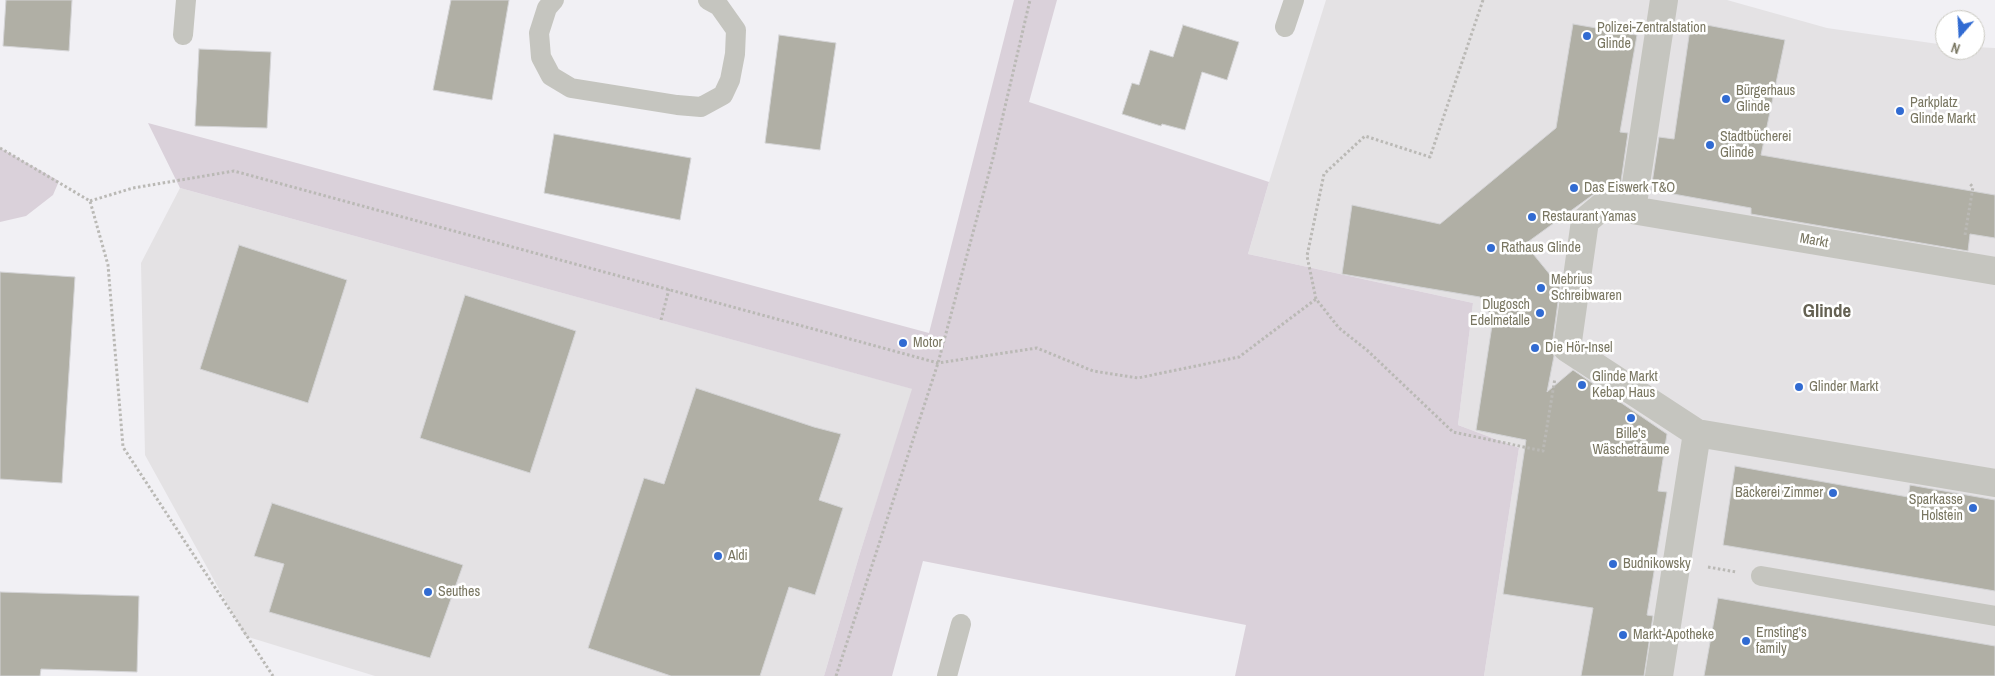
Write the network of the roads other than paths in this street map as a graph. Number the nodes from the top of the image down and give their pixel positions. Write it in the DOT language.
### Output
graph roads {
  1 [pos="186,0"];
  2 [pos="554,0"];
  3 [pos="708,0"];
  4 [pos="1294,0"];
  5 [pos="1664,0"];
  6 [pos="1285,27"];
  7 [pos="183,34"];
  8 [pos="1632,210"];
  9 [pos="1995,271"];
  10 [pos="1697,433"];
  11 [pos="1995,483"];
  12 [pos="1761,576"];
  13 [pos="1995,616"];
  14 [pos="961,624"];
  15 [pos="947,676"];
  16 [pos="1659,676"];
  1 -- 7 [label="lane"];
  2 -- 3 [label="lane"];
  4 -- 6 [label="lane"];
  5 -- 8 [label="street"];
  8 -- 9 [label="street, Markt"];
  8 -- 10 [label="street, Markt"];
  10 -- 11 [label="street, Markt"];
  10 -- 16 [label="street"];
  12 -- 13 [label="lane"];
  14 -- 15 [label="lane"];
}
